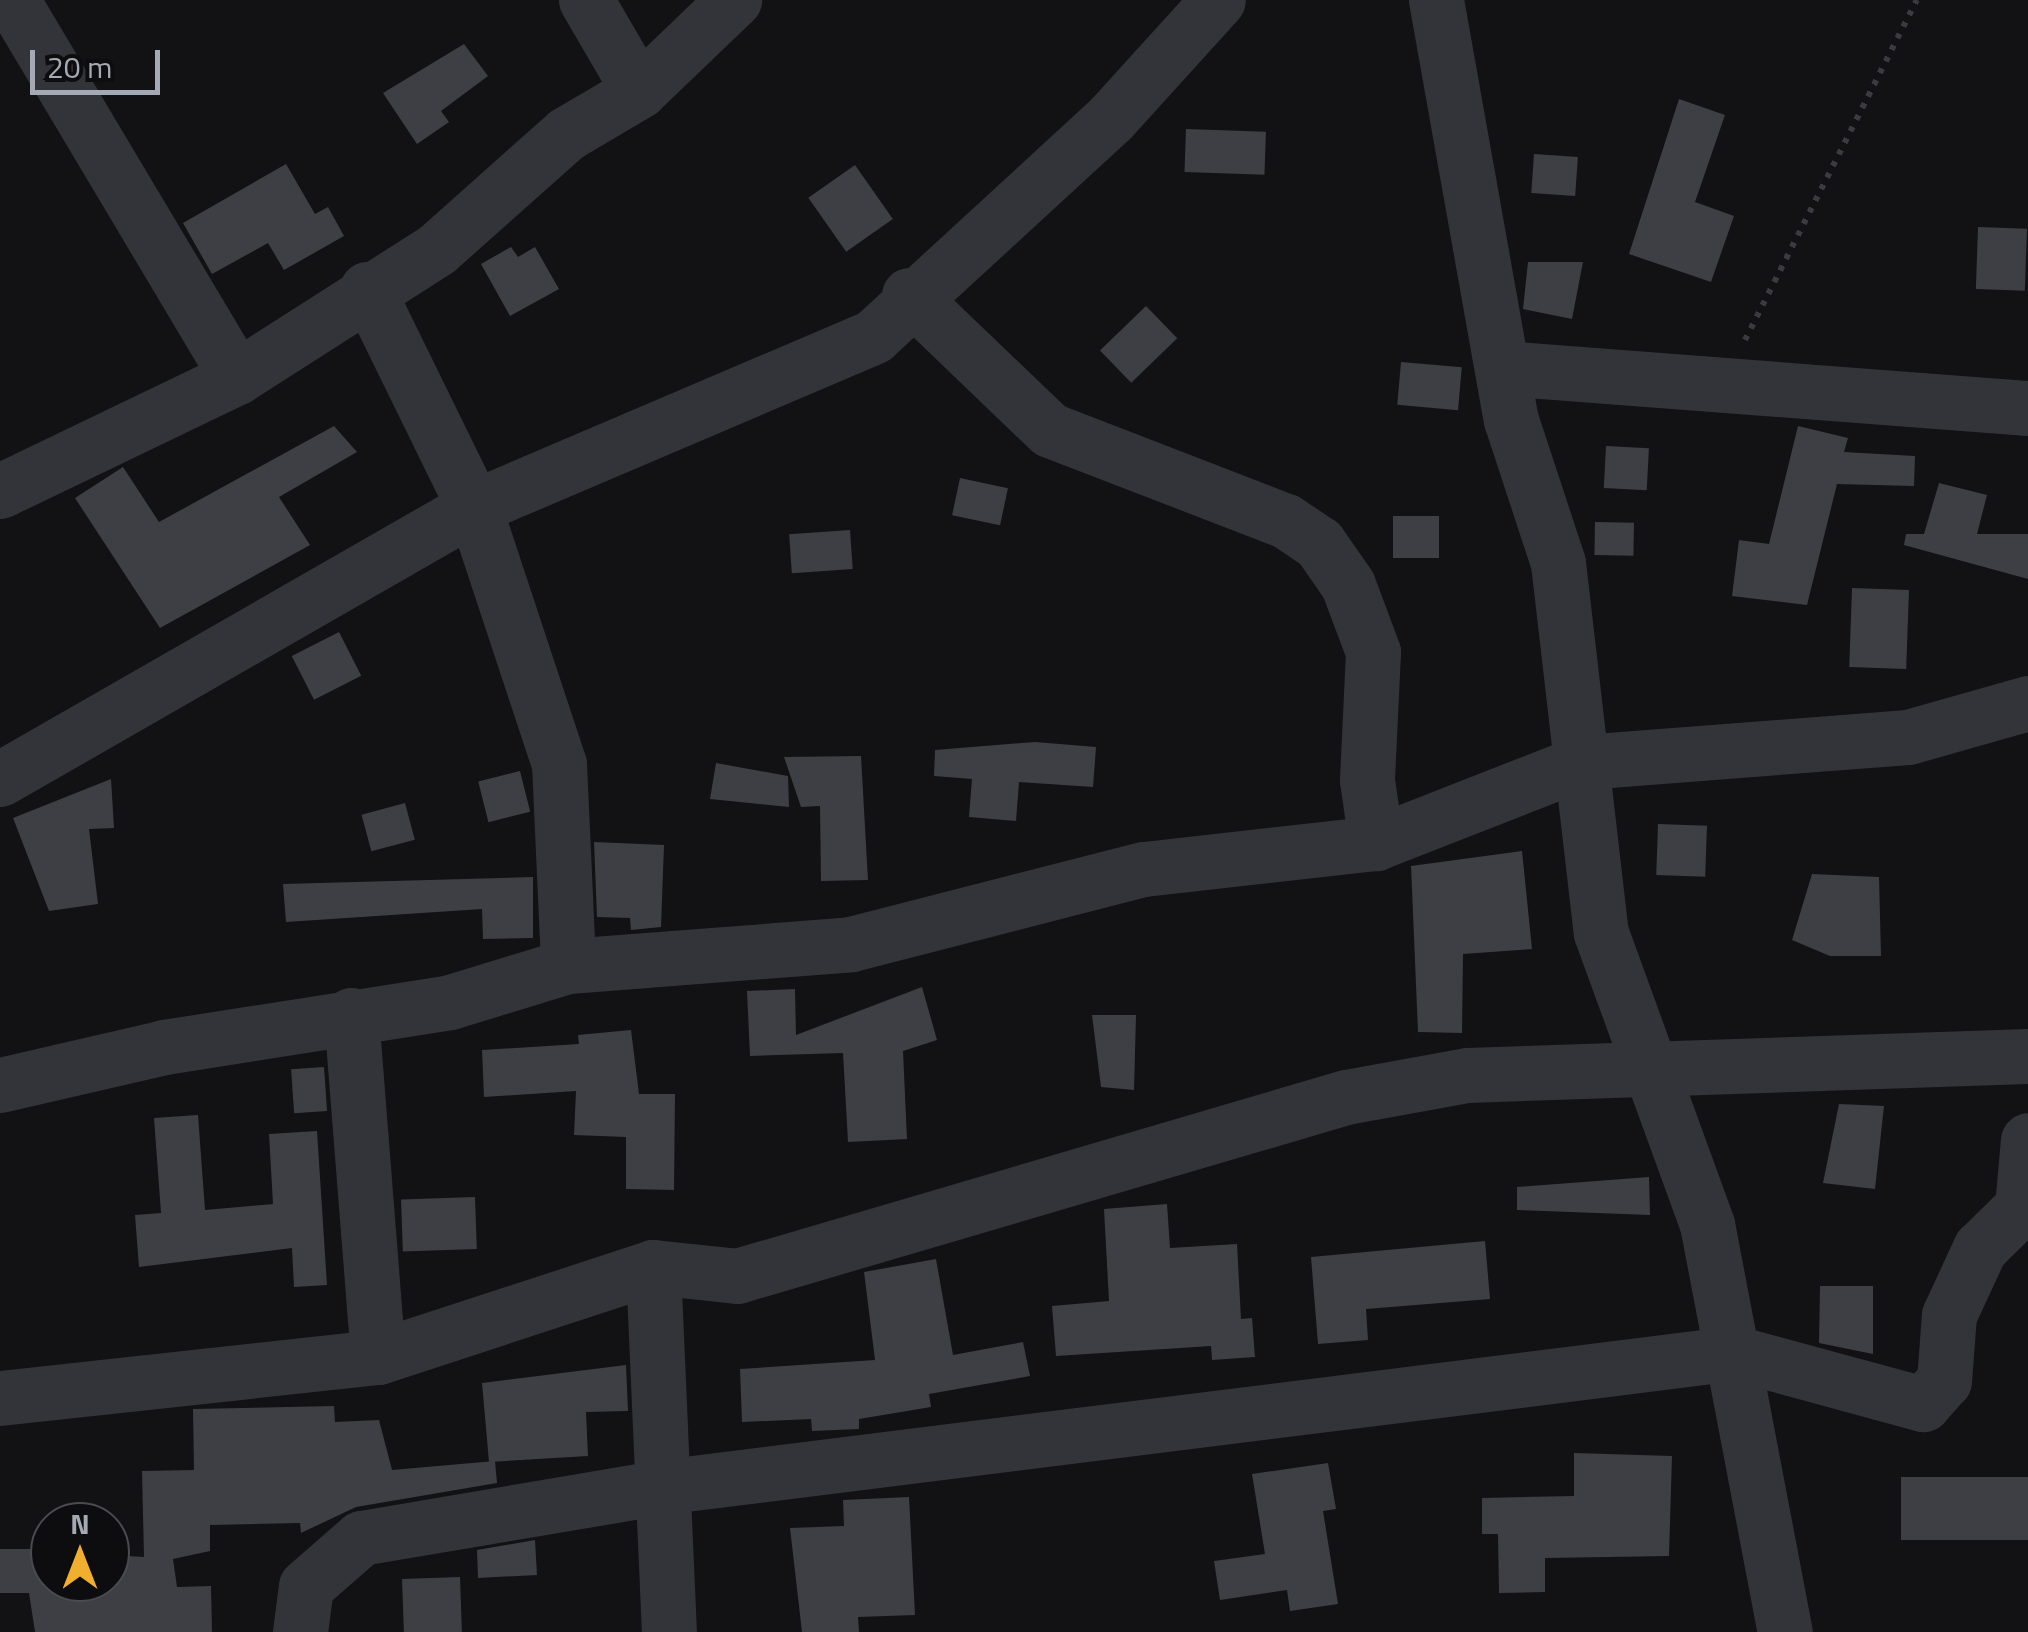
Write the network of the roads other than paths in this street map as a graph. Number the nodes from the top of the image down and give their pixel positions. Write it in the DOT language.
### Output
graph roads {
  1 [pos="12,0"];
  2 [pos="586,0"];
  3 [pos="734,0"];
  4 [pos="1218,0"];
  5 [pos="1436,0"];
  6 [pos="639,91"];
  7 [pos="367,289"];
  8 [pos="909,295"];
  9 [pos="1502,368"];
  10 [pos="237,377"];
  11 [pos="2028,408"];
  12 [pos="4,471"];
  13 [pos="474,507"];
  14 [pos="2028,703"];
  15 [pos="1583,762"];
  16 [pos="0,779"];
  17 [pos="1376,843"];
  18 [pos="568,966"];
  19 [pos="352,1016"];
  20 [pos="2028,1056"];
  21 [pos="1644,1064"];
  22 [pos="0,1084"];
  23 [pos="2028,1140"];
  24 [pos="2025,1207"];
  25 [pos="653,1267"];
  26 [pos="1735,1353"];
  27 [pos="378,1357"];
  28 [pos="0,1398"];
  29 [pos="669,1486"];
  30 [pos="300,1632"];
  31 [pos="669,1632"];
  32 [pos="1785,1632"];
  1 -- 10 [label="street"];
  2 -- 6 [label="street"];
  3 -- 6 [label="street"];
  4 -- 8 [label="street"];
  5 -- 9 [label="street"];
  6 -- 7 [label="street"];
  7 -- 10 [label="street"];
  7 -- 13 [label="street"];
  8 -- 13 [label="street"];
  8 -- 17 [label="street"];
  9 -- 11 [label="street"];
  9 -- 15 [label="street"];
  10 -- 12 [label="street"];
  13 -- 16 [label="street"];
  13 -- 18 [label="street"];
  14 -- 15 [label="street"];
  15 -- 17 [label="street"];
  15 -- 21 [label="street"];
  17 -- 18 [label="street"];
  18 -- 19 [label="street"];
  19 -- 22 [label="street"];
  19 -- 27 [label="street"];
  20 -- 21 [label="street"];
  21 -- 25 [label="street"];
  21 -- 26 [label="street"];
  23 -- 24 [label="street"];
  24 -- 26 [label="street"];
  25 -- 27 [label="street"];
  25 -- 29 [label="street"];
  26 -- 29 [label="street"];
  26 -- 32 [label="street"];
  27 -- 28 [label="street"];
  29 -- 30 [label="street"];
  29 -- 31 [label="street"];
}
